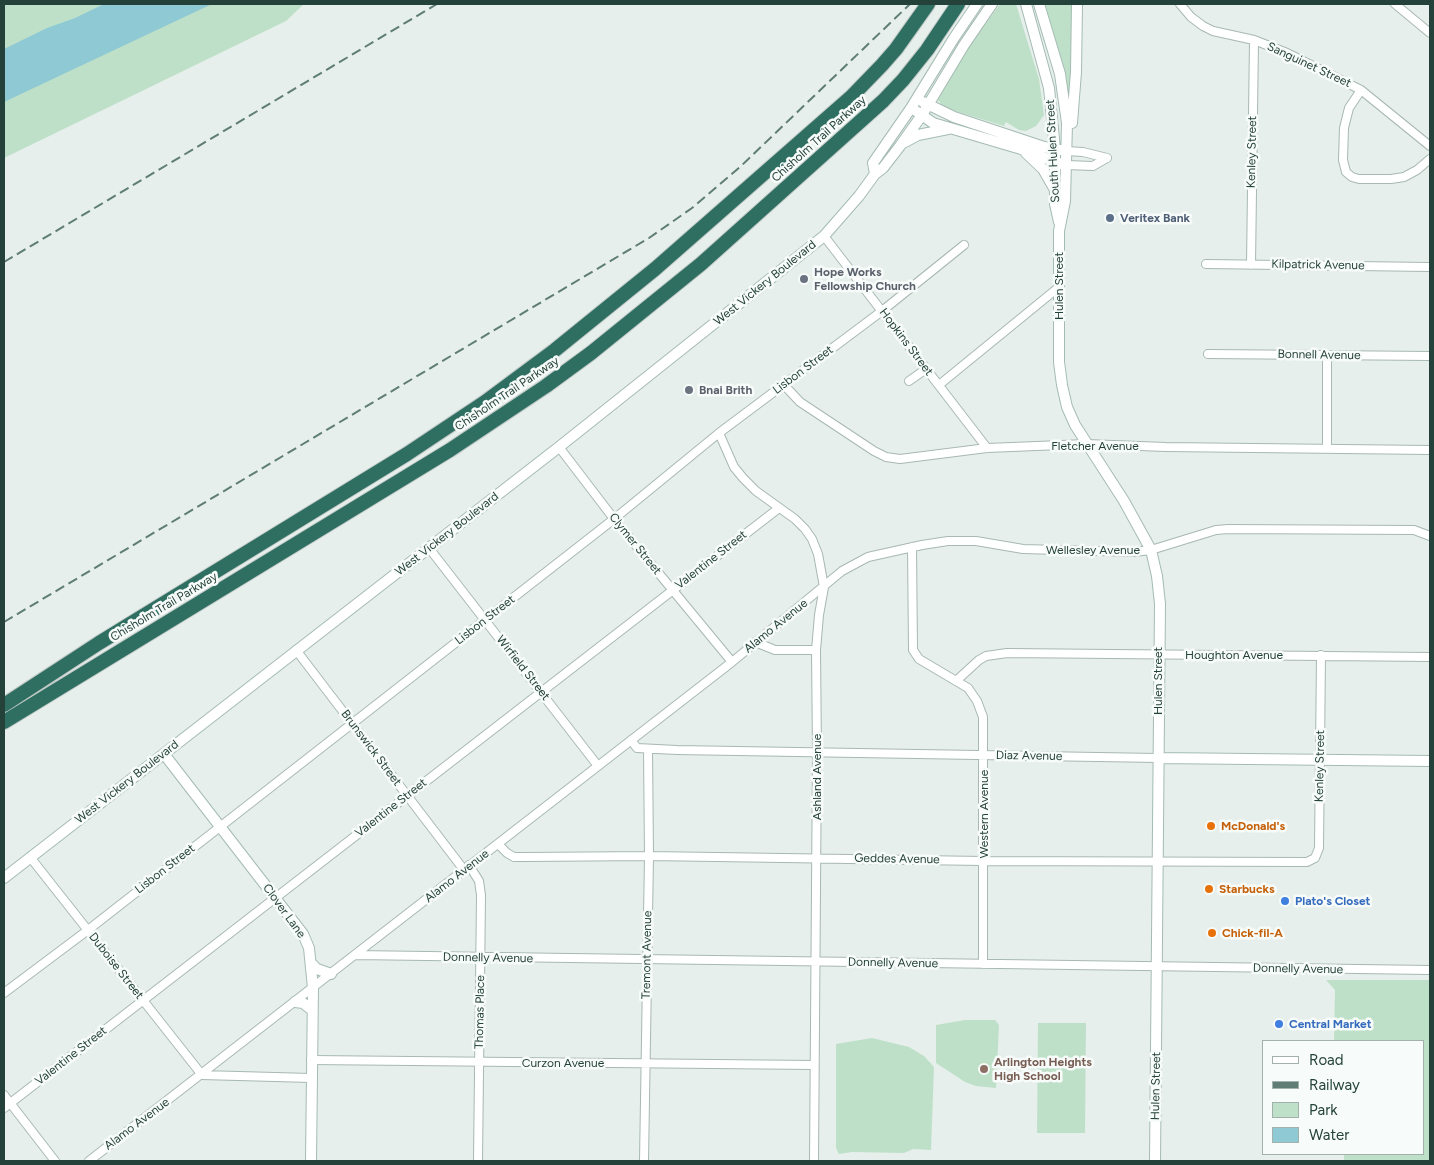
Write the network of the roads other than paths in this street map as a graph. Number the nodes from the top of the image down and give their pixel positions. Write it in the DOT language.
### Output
graph roads {
  1 [pos="928,4"];
  2 [pos="958,4"];
  3 [pos="977,4"];
  4 [pos="992,4"];
  5 [pos="1026,4"];
  6 [pos="1039,4"];
  7 [pos="1077,4"];
  8 [pos="1180,4"];
  9 [pos="1395,4"];
  10 [pos="1430,33"];
  11 [pos="1254,40"];
  12 [pos="1361,90"];
  13 [pos="917,98"];
  14 [pos="928,105"];
  15 [pos="911,108"];
  16 [pos="922,115"];
  17 [pos="954,129"];
  18 [pos="900,146"];
  19 [pos="1430,146"];
  20 [pos="1021,149"];
  21 [pos="1055,149"];
  22 [pos="1066,151"];
  23 [pos="1430,159"];
  24 [pos="1061,163"];
  25 [pos="875,174"];
  26 [pos="1055,191"];
  27 [pos="1060,225"];
  28 [pos="824,236"];
  29 [pos="964,245"];
  30 [pos="1206,264"];
  31 [pos="1251,265"];
  32 [pos="1430,267"];
  33 [pos="1059,288"];
  34 [pos="882,311"];
  35 [pos="1208,354"];
  36 [pos="1327,355"];
  37 [pos="1430,356"];
  38 [pos="926,369"];
  39 [pos="910,382"];
  40 [pos="784,385"];
  41 [pos="939,385"];
  42 [pos="719,433"];
  43 [pos="1086,444"];
  44 [pos="560,446"];
  45 [pos="987,448"];
  46 [pos="1327,448"];
  47 [pos="1430,450"];
  48 [pos="779,508"];
  49 [pos="614,519"];
  50 [pos="1430,536"];
  51 [pos="912,547"];
  52 [pos="428,548"];
  53 [pos="1151,550"];
  54 [pos="824,587"];
  55 [pos="673,590"];
  56 [pos="485,620"];
  57 [pos="755,642"];
  58 [pos="296,650"];
  59 [pos="816,650"];
  60 [pos="1158,654"];
  61 [pos="1321,656"];
  62 [pos="1430,657"];
  63 [pos="732,662"];
  64 [pos="956,681"];
  65 [pos="541,692"];
  66 [pos="4,705"];
  67 [pos="4,722"];
  68 [pos="352,723"];
  69 [pos="632,740"];
  70 [pos="648,749"];
  71 [pos="818,753"];
  72 [pos="164,754"];
  73 [pos="984,756"];
  74 [pos="1158,758"];
  75 [pos="1321,760"];
  76 [pos="1430,761"];
  77 [pos="598,766"];
  78 [pos="407,796"];
  79 [pos="220,826"];
  80 [pos="498,844"];
  81 [pos="649,856"];
  82 [pos="30,857"];
  83 [pos="816,858"];
  84 [pos="983,860"];
  85 [pos="1158,862"];
  86 [pos="1300,862"];
  87 [pos="467,868"];
  88 [pos="4,878"];
  89 [pos="275,898"];
  90 [pos="88,930"];
  91 [pos="355,956"];
  92 [pos="480,958"];
  93 [pos="647,960"];
  94 [pos="816,962"];
  95 [pos="312,964"];
  96 [pos="983,964"];
  97 [pos="1157,967"];
  98 [pos="1430,970"];
  99 [pos="331,974"];
  100 [pos="313,988"];
  101 [pos="4,993"];
  102 [pos="143,1000"];
  103 [pos="295,1002"];
  104 [pos="312,1010"];
  105 [pos="311,1060"];
  106 [pos="479,1063"];
  107 [pos="645,1064"];
  108 [pos="814,1065"];
  109 [pos="202,1075"];
  110 [pos="311,1078"];
  111 [pos="4,1095"];
  112 [pos="7,1106"];
  113 [pos="55,1161"];
  114 [pos="89,1161"];
  115 [pos="311,1161"];
  116 [pos="478,1161"];
  117 [pos="644,1161"];
  118 [pos="814,1161"];
  119 [pos="1155,1161"];
  1 -- 66 [label="highway, Chisholm Trail Parkway"];
  2 -- 67 [label="highway, Chisholm Trail Parkway"];
  3 -- 13 [label="main road, West Vickery Boulevard"];
  4 -- 14 [label="main road, West Vickery Boulevard"];
  5 -- 21 [label="main road, South Hulen Street"];
  6 -- 22 [label="main road, South Hulen Street"];
  7 -- 22 [label="main road"];
  8 -- 11 [label="street, Sanguinet Street"];
  9 -- 10 [label="street"];
  11 -- 12 [label="street, Sanguinet Street"];
  11 -- 31 [label="street, Kenley Street"];
  12 -- 19 [label="street, Sanguinet Street"];
  12 -- 23 [label="street"];
  13 -- 14 [label="main road"];
  13 -- 15 [label="main road, West Vickery Boulevard"];
  14 -- 16 [label="main road, West Vickery Boulevard"];
  14 -- 21 [label="main road"];
  15 -- 16 [label="main road"];
  15 -- 25 [label="main road, West Vickery Boulevard"];
  16 -- 17 [label="main road"];
  16 -- 18 [label="main road, West Vickery Boulevard"];
  17 -- 18 [label="main road"];
  17 -- 20 [label="main road"];
  18 -- 25 [label="main road, West Vickery Boulevard"];
  20 -- 24 [label="main road"];
  20 -- 26 [label="main road"];
  21 -- 22 [label="main road"];
  21 -- 24 [label="main road, South Hulen Street"];
  22 -- 24 [label="main road, South Hulen Street"];
  22 -- 24 [label="street"];
  24 -- 26 [label="main road, South Hulen Street"];
  24 -- 27 [label="main road, South Hulen Street"];
  25 -- 28 [label="main road, West Vickery Boulevard"];
  26 -- 27 [label="main road, South Hulen Street"];
  27 -- 33 [label="main road, Hulen Street"];
  28 -- 34 [label="street, Hopkins Street"];
  28 -- 44 [label="main road, West Vickery Boulevard"];
  29 -- 34 [label="street, Lisbon Street"];
  30 -- 31 [label="street, Kilpatrick Avenue"];
  31 -- 32 [label="street, Kilpatrick Avenue"];
  33 -- 41 [label="street"];
  33 -- 43 [label="main road, Hulen Street"];
  34 -- 38 [label="street, Hopkins Street"];
  34 -- 40 [label="street, Lisbon Street"];
  35 -- 36 [label="street, Bonnell Avenue"];
  36 -- 37 [label="street, Bonnell Avenue"];
  36 -- 46 [label="street"];
  38 -- 39 [label="street"];
  38 -- 41 [label="street, Hopkins Street"];
  40 -- 42 [label="street, Lisbon Street"];
  40 -- 45 [label="street, Fletcher Avenue"];
  41 -- 45 [label="street, Hopkins Street"];
  42 -- 48 [label="street, Ashland Avenue"];
  42 -- 49 [label="street, Lisbon Street"];
  43 -- 45 [label="street, Fletcher Avenue"];
  43 -- 46 [label="street, Fletcher Avenue"];
  43 -- 53 [label="main road, Hulen Street"];
  44 -- 49 [label="street, Clymer Street"];
  44 -- 52 [label="main road, West Vickery Boulevard"];
  46 -- 47 [label="street, Fletcher Avenue"];
  48 -- 54 [label="street, Ashland Avenue"];
  48 -- 55 [label="street, Valentine Street"];
  49 -- 55 [label="street, Clymer Street"];
  49 -- 56 [label="street, Lisbon Street"];
  50 -- 53 [label="street, Wellesley Avenue"];
  51 -- 53 [label="street, Wellesley Avenue"];
  51 -- 54 [label="street, Wellesley Avenue"];
  51 -- 64 [label="street, Western Avenue"];
  52 -- 56 [label="street, Wirfield Street"];
  52 -- 58 [label="main road, West Vickery Boulevard"];
  53 -- 60 [label="main road, Hulen Street"];
  54 -- 57 [label="street, Alamo Avenue"];
  54 -- 59 [label="street, Ashland Avenue"];
  55 -- 63 [label="street, Clymer Street"];
  55 -- 65 [label="street, Valentine Street"];
  56 -- 65 [label="street, Wirfield Street"];
  56 -- 68 [label="street, Lisbon Street"];
  57 -- 59 [label="street"];
  57 -- 63 [label="street, Alamo Avenue"];
  58 -- 68 [label="street, Brunswick Street"];
  58 -- 72 [label="main road, West Vickery Boulevard"];
  59 -- 71 [label="street, Ashland Avenue"];
  60 -- 61 [label="street, Houghton Avenue"];
  60 -- 64 [label="street, Houghton Avenue"];
  60 -- 74 [label="main road, Hulen Street"];
  61 -- 62 [label="street, Houghton Avenue"];
  61 -- 75 [label="street, Kenley Street"];
  63 -- 69 [label="street, Alamo Avenue"];
  64 -- 73 [label="street, Western Avenue"];
  65 -- 77 [label="street, Wirfield Street"];
  65 -- 78 [label="street, Valentine Street"];
  68 -- 78 [label="street, Brunswick Street"];
  68 -- 79 [label="street, Lisbon Street"];
  69 -- 70 [label="street, Diaz Avenue"];
  69 -- 77 [label="street, Alamo Avenue"];
  70 -- 71 [label="street, Diaz Avenue"];
  70 -- 81 [label="street, Tremont Avenue"];
  71 -- 73 [label="street, Diaz Avenue"];
  71 -- 83 [label="street, Ashland Avenue"];
  72 -- 79 [label="main road, Clover Lane"];
  72 -- 82 [label="main road, West Vickery Boulevard"];
  73 -- 74 [label="street, Diaz Avenue"];
  73 -- 84 [label="street, Western Avenue"];
  74 -- 75 [label="main road, Diaz Avenue"];
  74 -- 85 [label="main road, Hulen Street"];
  75 -- 76 [label="main road, Diaz Avenue"];
  75 -- 86 [label="street, Kenley Street"];
  77 -- 80 [label="street, Alamo Avenue"];
  78 -- 87 [label="street, Brunswick Street"];
  78 -- 89 [label="street, Valentine Street"];
  79 -- 89 [label="main road, Clover Lane"];
  79 -- 90 [label="street, Lisbon Street"];
  80 -- 81 [label="street, Geddes Avenue"];
  80 -- 87 [label="street, Alamo Avenue"];
  81 -- 83 [label="street, Geddes Avenue"];
  81 -- 93 [label="street, Tremont Avenue"];
  82 -- 88 [label="main road, West Vickery Boulevard"];
  82 -- 90 [label="street, Duboise Street"];
  83 -- 84 [label="street, Geddes Avenue"];
  83 -- 94 [label="street, Ashland Avenue"];
  84 -- 85 [label="street, Geddes Avenue"];
  84 -- 96 [label="street, Western Avenue"];
  85 -- 86 [label="street, Geddes Avenue"];
  85 -- 97 [label="main road, Hulen Street"];
  87 -- 91 [label="street, Alamo Avenue"];
  87 -- 92 [label="street, Thomas Place"];
  89 -- 95 [label="main road, Clover Lane"];
  89 -- 102 [label="street, Valentine Street"];
  90 -- 101 [label="street, Lisbon Street"];
  90 -- 102 [label="street, Duboise Street"];
  91 -- 92 [label="street, Donnelly Avenue"];
  91 -- 99 [label="street, Alamo Avenue"];
  92 -- 93 [label="street, Donnelly Avenue"];
  92 -- 106 [label="street, Thomas Place"];
  93 -- 94 [label="street, Donnelly Avenue"];
  93 -- 107 [label="street, Tremont Avenue"];
  94 -- 96 [label="street, Donnelly Avenue"];
  94 -- 108 [label="street, Ashland Avenue"];
  95 -- 99 [label="main road"];
  95 -- 100 [label="main road, Clover Lane"];
  96 -- 97 [label="street, Donnelly Avenue"];
  97 -- 98 [label="street, Donnelly Avenue"];
  97 -- 119 [label="main road, Hulen Street"];
  99 -- 100 [label="street, Alamo Avenue"];
  100 -- 103 [label="street, Alamo Avenue"];
  100 -- 104 [label="main road, Clover Lane"];
  102 -- 109 [label="street, Duboise Street"];
  102 -- 112 [label="street, Valentine Street"];
  103 -- 104 [label="main road"];
  103 -- 109 [label="street, Alamo Avenue"];
  104 -- 105 [label="main road, Clover Lane"];
  105 -- 106 [label="street, Curzon Avenue"];
  105 -- 110 [label="main road, Clover Lane"];
  106 -- 107 [label="street, Curzon Avenue"];
  106 -- 116 [label="street, Thomas Place"];
  107 -- 108 [label="street, Curzon Avenue"];
  107 -- 117 [label="street, Tremont Avenue"];
  108 -- 118 [label="street, Ashland Avenue"];
  109 -- 110 [label="street"];
  109 -- 114 [label="street, Alamo Avenue"];
  110 -- 115 [label="main road, Clover Lane"];
  111 -- 112 [label="street"];
  112 -- 113 [label="street"];
}
